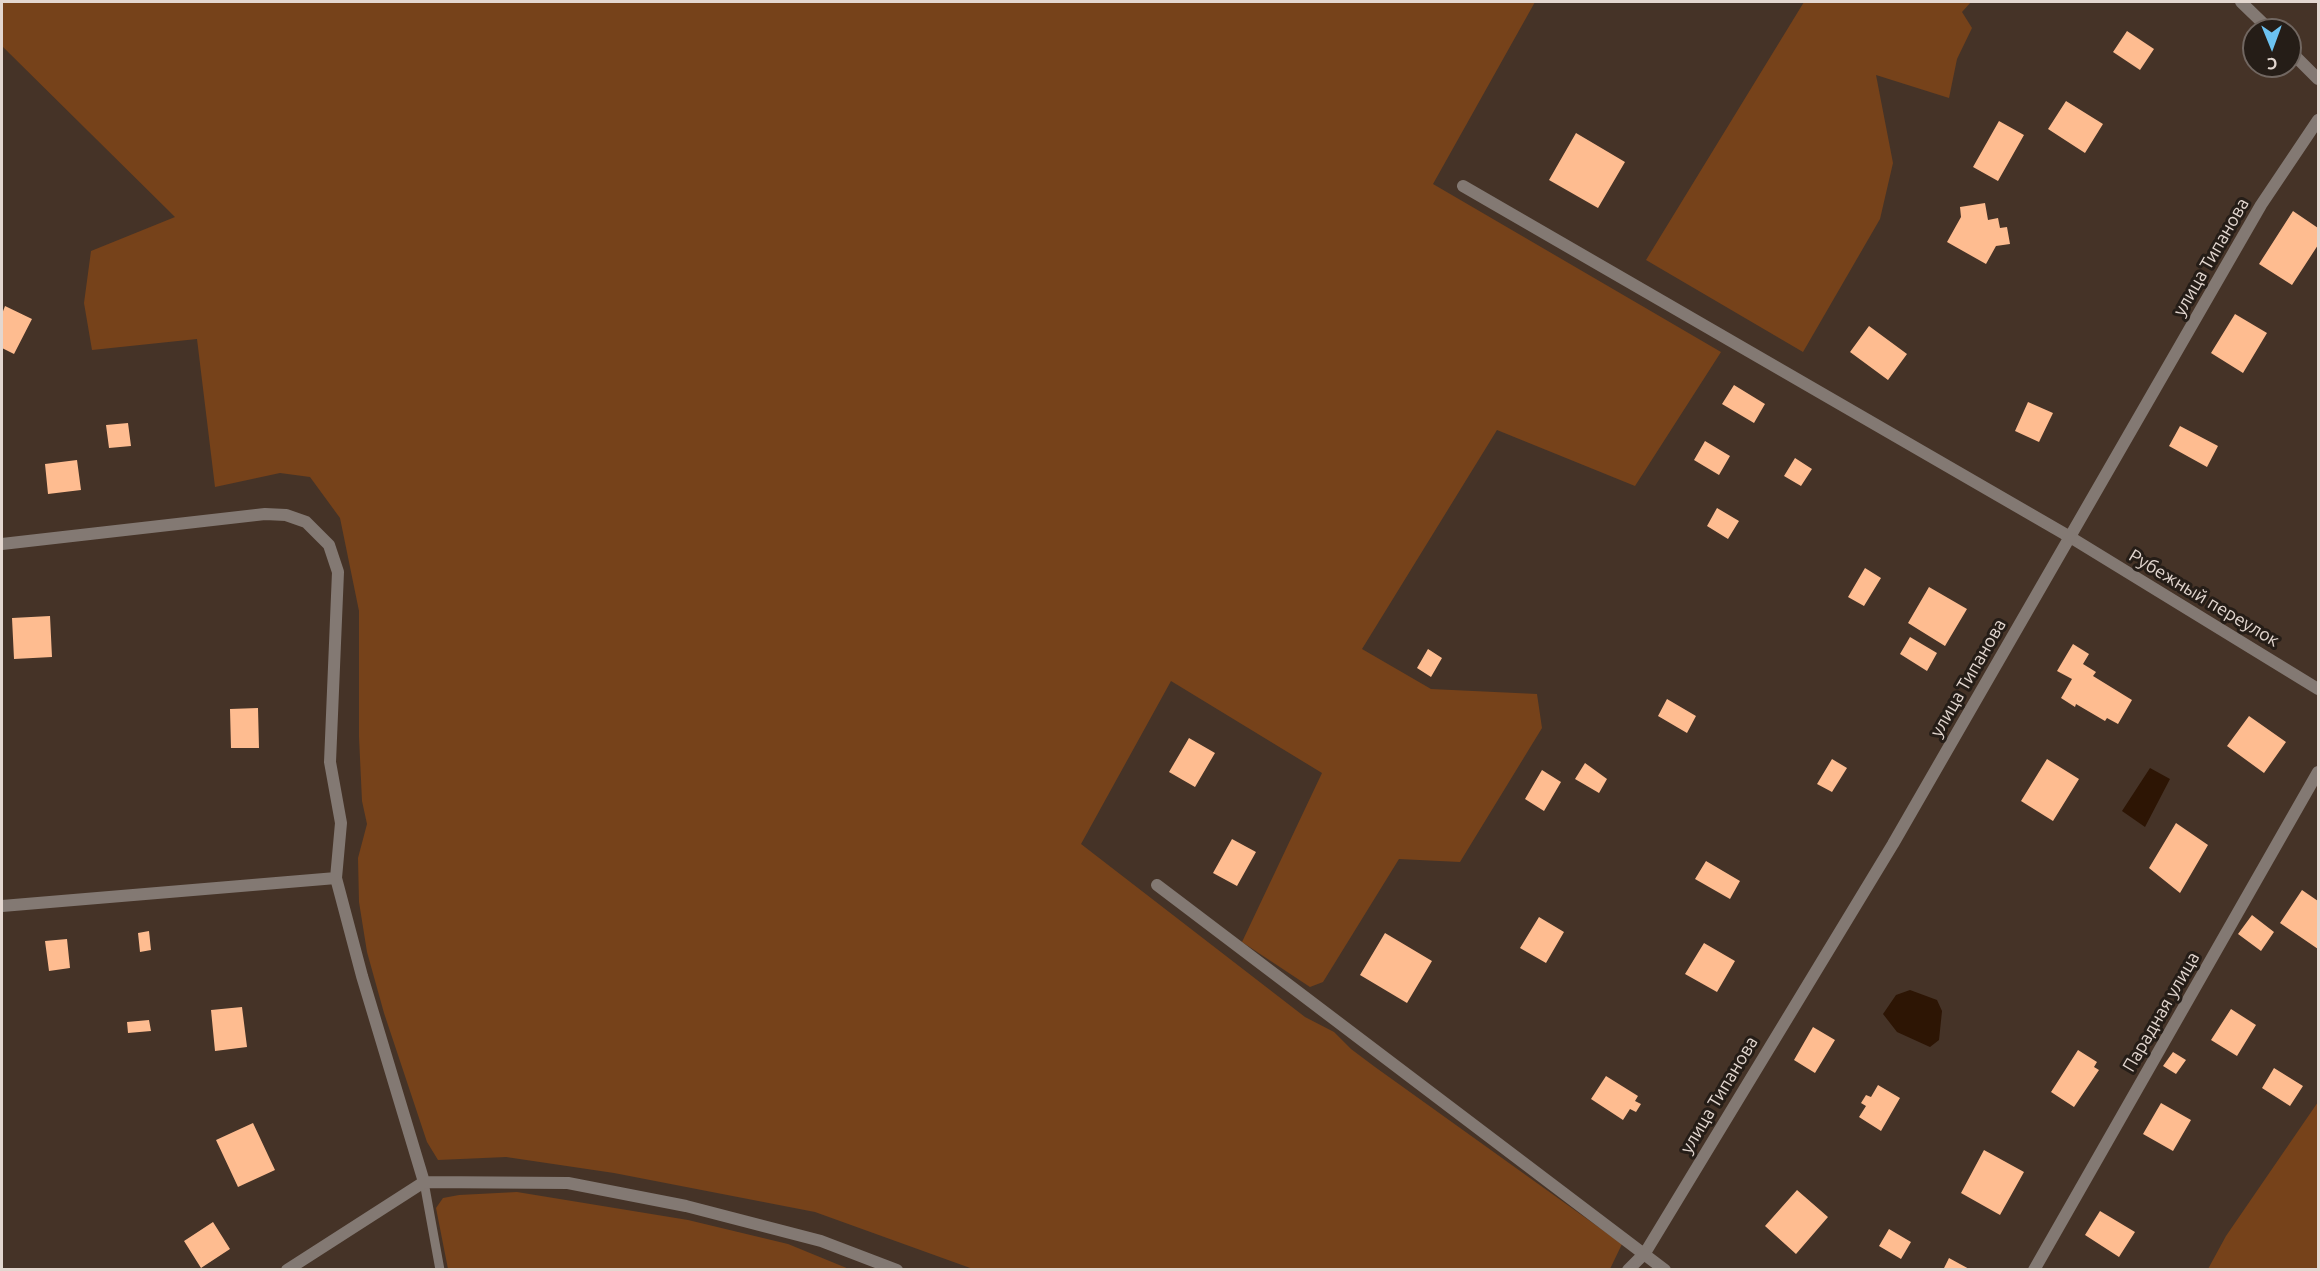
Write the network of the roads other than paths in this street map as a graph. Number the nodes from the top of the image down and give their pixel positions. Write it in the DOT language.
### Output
graph roads {
  1 [pos="2241,2"];
  2 [pos="2258,18"];
  3 [pos="2302,63"];
  4 [pos="2319,79"];
  5 [pos="2319,120"];
  6 [pos="1463,186"];
  7 [pos="2070,537"];
  8 [pos="2,544"];
  9 [pos="2319,689"];
  10 [pos="2319,772"];
  11 [pos="336,878"];
  12 [pos="1156,885"];
  13 [pos="2,906"];
  14 [pos="424,1182"];
  15 [pos="1645,1252"];
  16 [pos="287,1269"];
  17 [pos="440,1269"];
  18 [pos="897,1269"];
  19 [pos="1628,1269"];
  20 [pos="1665,1269"];
  21 [pos="2034,1269"];
  1 -- 2 [label="street"];
  3 -- 4 [label="street"];
  5 -- 7 [label="street, улица Типанова"];
  6 -- 7 [label="street, Рубежный переулок"];
  7 -- 9 [label="street, Рубежный переулок"];
  7 -- 15 [label="street, улица Типанова"];
  8 -- 11 [label="street"];
  10 -- 21 [label="street, Парадная улица"];
  11 -- 13 [label="street"];
  11 -- 14 [label="street"];
  12 -- 15 [label="street"];
  14 -- 16 [label="street"];
  14 -- 17 [label="lane"];
  14 -- 18 [label="street"];
  15 -- 19 [label="street, улица Типанова"];
  15 -- 20 [label="street"];
}
